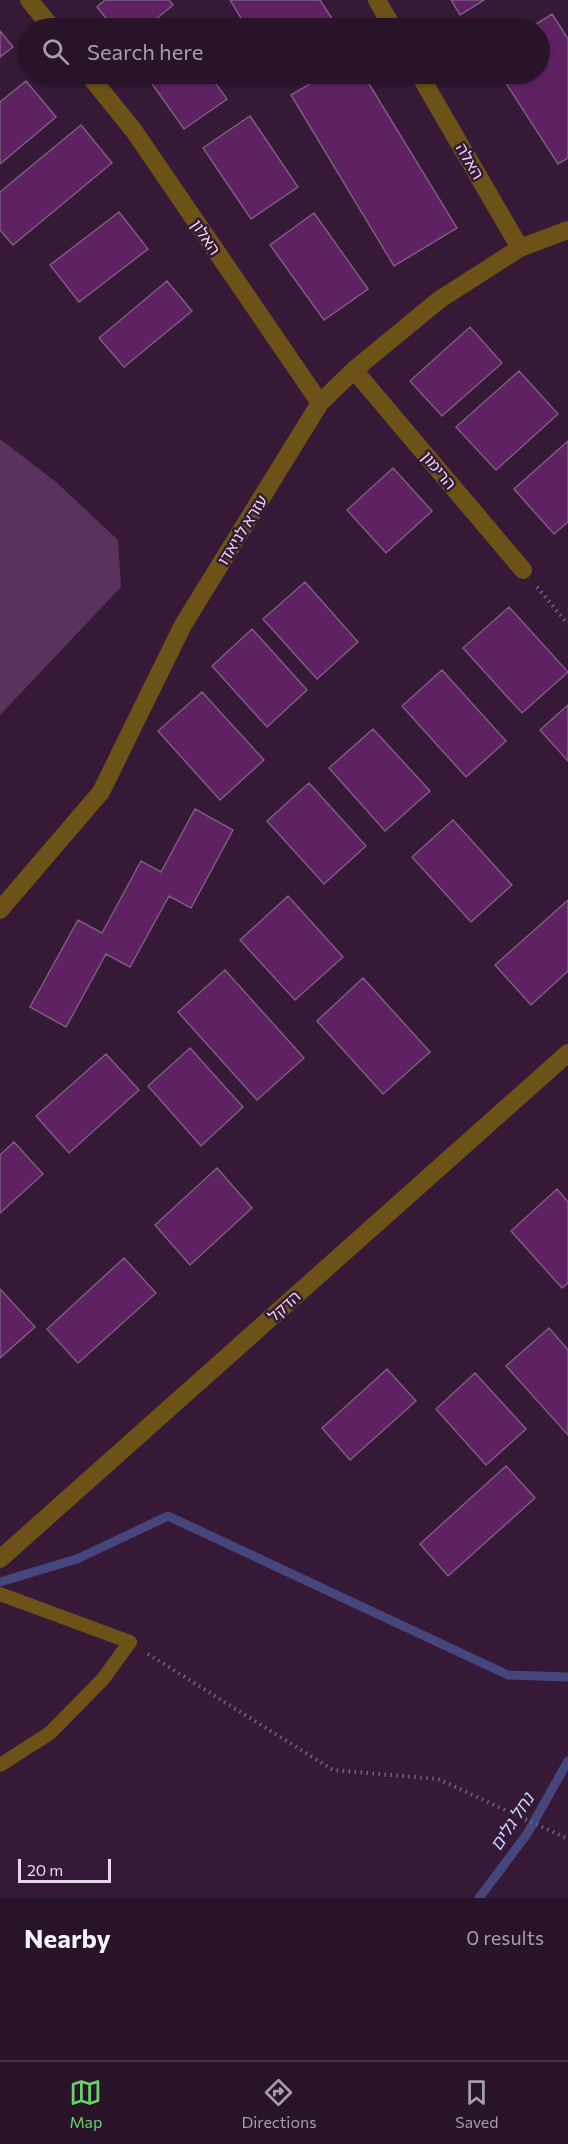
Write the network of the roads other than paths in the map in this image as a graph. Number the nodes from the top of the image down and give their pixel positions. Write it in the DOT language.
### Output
graph roads {
  1 [pos="29,0"];
  2 [pos="376,0"];
  3 [pos="44,18"];
  4 [pos="387,18"];
  5 [pos="96,84"];
  6 [pos="425,84"];
  7 [pos="568,230"];
  8 [pos="520,248"];
  9 [pos="354,370"];
  10 [pos="320,403"];
  11 [pos="523,570"];
  12 [pos="0,910"];
  13 [pos="568,1053"];
  14 [pos="0,1559"];
  15 [pos="0,1594"];
  16 [pos="0,1765"];
  1 -- 3 [label="street"];
  2 -- 4 [label="street"];
  5 -- 10 [label="street, האלון"];
  6 -- 8 [label="street, האלה"];
  7 -- 8 [label="street, עזרא לניאדו"];
  8 -- 9 [label="street, עזרא לניאדו"];
  9 -- 10 [label="street, עזרא לניאדו"];
  9 -- 11 [label="street, הרימון"];
  10 -- 12 [label="street, עזרא לניאדו"];
  13 -- 14 [label="street, הדקל"];
  15 -- 16 [label="lane"];
}
